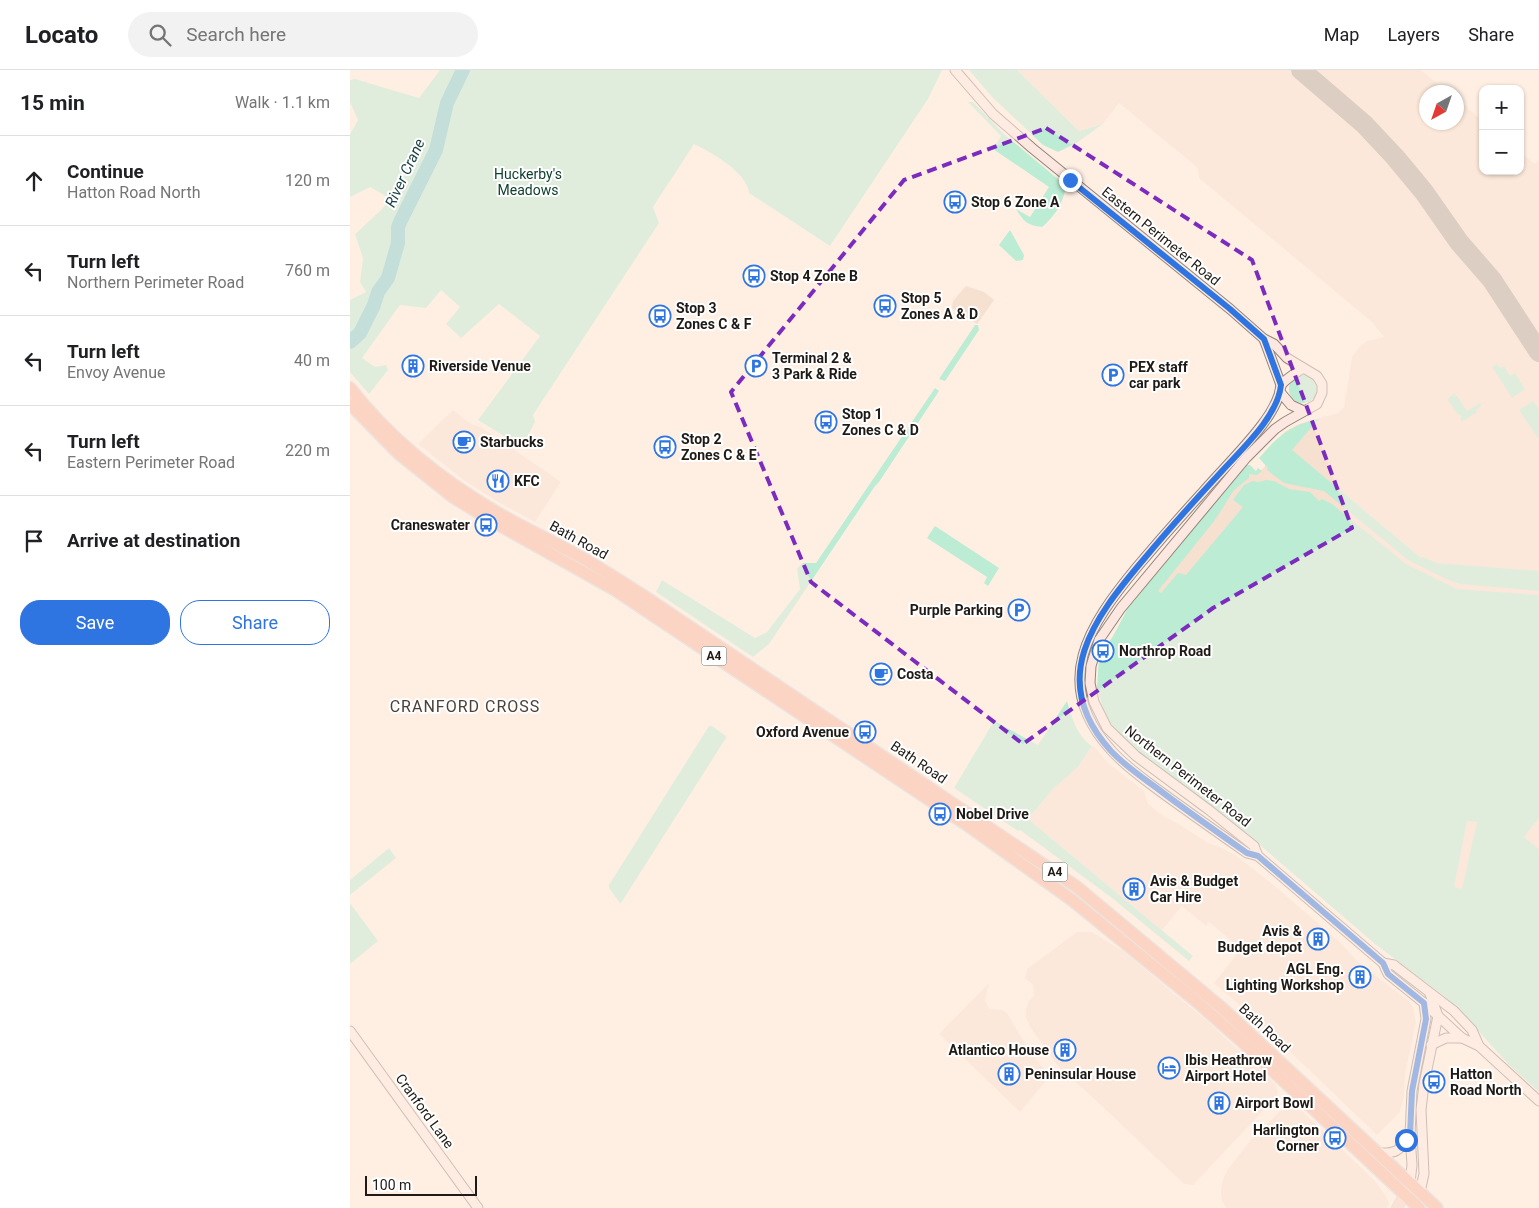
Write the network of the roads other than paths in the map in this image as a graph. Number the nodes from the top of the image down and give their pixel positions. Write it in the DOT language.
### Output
graph roads {
  1 [pos="955,70"];
  2 [pos="1264,339"];
  3 [pos="1303,368"];
  4 [pos="350,388"];
  5 [pos="1281,389"];
  6 [pos="350,404"];
  7 [pos="1304,411"];
  8 [pos="1258,856"];
  9 [pos="1383,963"];
  10 [pos="1430,994"];
  11 [pos="1424,1003"];
  12 [pos="1454,1011"];
  13 [pos="1438,1016"];
  14 [pos="350,1031"];
  15 [pos="1422,1034"];
  16 [pos="1462,1038"];
  17 [pos="1431,1045"];
  18 [pos="1478,1046"];
  19 [pos="1539,1101"];
  20 [pos="1410,1135"];
  21 [pos="1378,1152"];
  22 [pos="1410,1183"];
  23 [pos="1420,1192"];
  24 [pos="1411,1204"];
  25 [pos="478,1208"];
  26 [pos="1398,1208"];
  27 [pos="1437,1208"];
  1 -- 2 [label="street, Eastern Perimeter Road"];
  2 -- 3 [label="street, Eastern Perimeter Road"];
  2 -- 5 [label="street"];
  3 -- 5 [label="street"];
  3 -- 7 [label="street"];
  4 -- 21 [label="highway, Bath Road / A4"];
  5 -- 7 [label="street"];
  5 -- 8 [label="street, Northern Perimeter Road"];
  6 -- 24 [label="highway, Bath Road / A4"];
  7 -- 8 [label="street, Northern Perimeter Road"];
  8 -- 9 [label="street, Northern Perimeter Road"];
  9 -- 10 [label="street, Northern Perimeter Road"];
  9 -- 11 [label="street, Northern Perimeter Road"];
  10 -- 12 [label="street, Northern Perimeter Road"];
  10 -- 13 [label="street"];
  11 -- 13 [label="street, Northern Perimeter Road"];
  11 -- 15 [label="street"];
  12 -- 13 [label="street"];
  12 -- 18 [label="street, Northern Perimeter Road"];
  13 -- 15 [label="street"];
  13 -- 16 [label="street, Northern Perimeter Road"];
  13 -- 17 [label="street"];
  14 -- 25 [label="street, Cranford Lane"];
  15 -- 20 [label="street"];
  16 -- 17 [label="street"];
  16 -- 18 [label="street, Northern Perimeter Road"];
  17 -- 23 [label="street"];
  18 -- 19 [label="street, Northern Perimeter Road"];
  20 -- 21 [label="street"];
  20 -- 22 [label="street"];
  21 -- 22 [label="highway, Bath Road / A4"];
  22 -- 23 [label="highway, Bath Road / A4"];
  22 -- 24 [label="main road"];
  23 -- 24 [label="main road"];
  23 -- 27 [label="highway, Bath Road / A4"];
  24 -- 26 [label="main road"];
}
